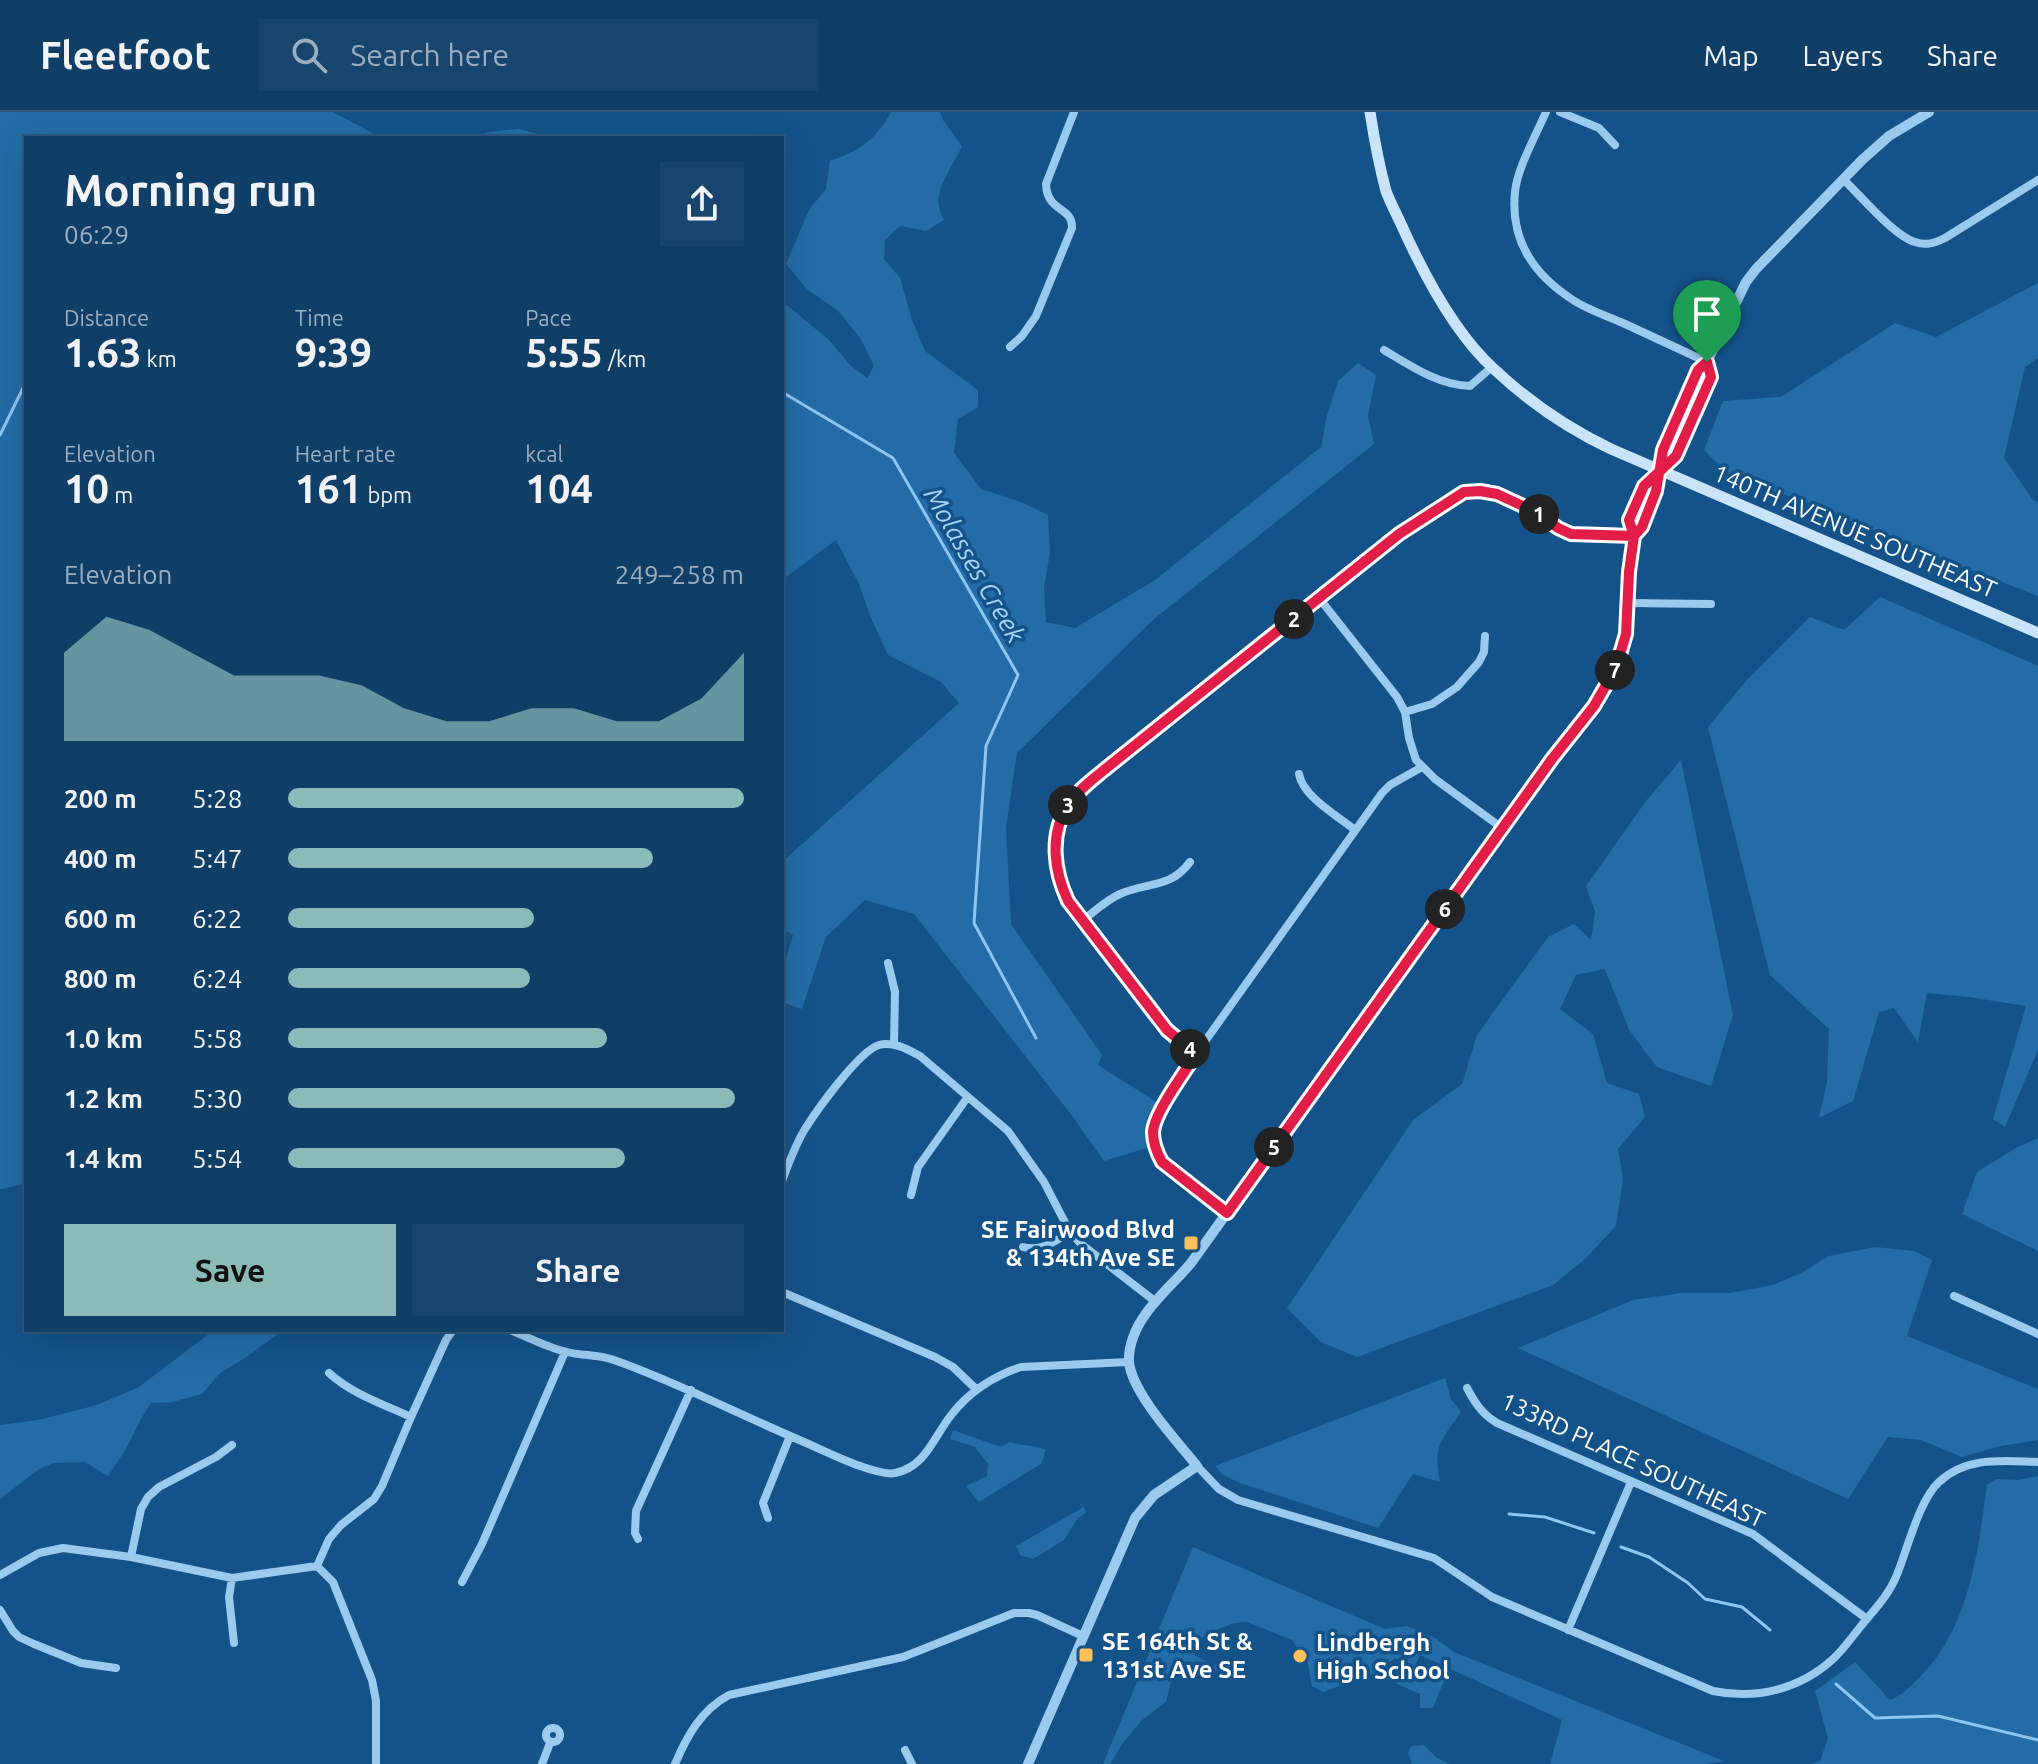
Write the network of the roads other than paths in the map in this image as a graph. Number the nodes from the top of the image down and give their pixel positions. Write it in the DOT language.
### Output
graph roads {
  1 [pos="1074,112"];
  2 [pos="1370,112"];
  3 [pos="1546,112"];
  4 [pos="1560,112"];
  5 [pos="1929,112"];
  6 [pos="1615,145"];
  7 [pos="1843,179"];
  8 [pos="2038,180"];
  9 [pos="1010,347"];
  10 [pos="1384,350"];
  11 [pos="1707,362"];
  12 [pos="1492,367"];
  13 [pos="1660,471"];
  14 [pos="1634,536"];
  15 [pos="1319,598"];
  16 [pos="1628,603"];
  17 [pos="1711,604"];
  18 [pos="2038,633"];
  19 [pos="1485,636"];
  20 [pos="1405,712"];
  21 [pos="1422,767"];
  22 [pos="1299,774"];
  23 [pos="1502,828"];
  24 [pos="1355,830"];
  25 [pos="1190,862"];
  26 [pos="1082,921"];
  27 [pos="888,963"];
  28 [pos="894,1045"];
  29 [pos="1196,1054"];
  30 [pos="967,1098"];
  31 [pos="784,1177"];
  32 [pos="911,1195"];
  33 [pos="1227,1213"];
  34 [pos="1070,1232"];
  35 [pos="1023,1247"];
  36 [pos="784,1293"];
  37 [pos="1954,1296"];
  38 [pos="1156,1302"];
  39 [pos="452,1332"];
  40 [pos="515,1332"];
  41 [pos="2038,1334"];
  42 [pos="565,1352"];
  43 [pos="1129,1362"];
  44 [pos="329,1373"];
  45 [pos="1467,1388"];
  46 [pos="976,1389"];
  47 [pos="691,1390"];
  48 [pos="411,1417"];
  49 [pos="790,1436"];
  50 [pos="232,1445"];
  51 [pos="2038,1462"];
  52 [pos="1197,1466"];
  53 [pos="1631,1482"];
  54 [pos="768,1518"];
  55 [pos="638,1539"];
  56 [pos="131,1557"];
  57 [pos="317,1566"];
  58 [pos="0,1575"];
  59 [pos="232,1578"];
  60 [pos="462,1582"];
  61 [pos="0,1610"];
  62 [pos="1867,1619"];
  63 [pos="1568,1630"];
  64 [pos="1083,1636"];
  65 [pos="234,1643"];
  66 [pos="116,1668"];
  67 [pos="550,1743"];
  68 [pos="905,1750"];
  69 [pos="376,1764"];
  70 [pos="542,1764"];
  71 [pos="675,1764"];
  72 [pos="912,1764"];
  73 [pos="1028,1764"];
  1 -- 9 [label="street"];
  2 -- 12 [label="main road, 140TH AVENUE SOUTHEAST"];
  3 -- 11 [label="street"];
  4 -- 6 [label="street"];
  5 -- 7 [label="street"];
  7 -- 8 [label="street"];
  7 -- 11 [label="street"];
  10 -- 12 [label="street"];
  11 -- 13 [label="street"];
  12 -- 13 [label="main road, 140TH AVENUE SOUTHEAST"];
  13 -- 14 [label="street"];
  13 -- 18 [label="main road, 140TH AVENUE SOUTHEAST"];
  14 -- 15 [label="street"];
  14 -- 16 [label="street"];
  15 -- 20 [label="street"];
  15 -- 26 [label="street"];
  16 -- 17 [label="street"];
  16 -- 23 [label="street"];
  19 -- 20 [label="street"];
  20 -- 21 [label="street"];
  21 -- 23 [label="street"];
  21 -- 24 [label="street"];
  22 -- 24 [label="street"];
  23 -- 33 [label="street"];
  24 -- 29 [label="street"];
  25 -- 26 [label="street"];
  26 -- 29 [label="street"];
  27 -- 28 [label="street"];
  28 -- 30 [label="street"];
  28 -- 31 [label="street"];
  29 -- 33 [label="street"];
  30 -- 32 [label="street"];
  30 -- 34 [label="street"];
  33 -- 38 [label="street"];
  34 -- 35 [label="street"];
  34 -- 38 [label="street"];
  36 -- 46 [label="street"];
  37 -- 41 [label="street"];
  38 -- 43 [label="street"];
  39 -- 48 [label="street"];
  40 -- 42 [label="street"];
  42 -- 47 [label="street"];
  42 -- 60 [label="street"];
  43 -- 46 [label="street"];
  43 -- 52 [label="street"];
  44 -- 48 [label="street"];
  45 -- 53 [label="street, 133RD PLACE SOUTHEAST"];
  46 -- 49 [label="street"];
  47 -- 49 [label="street"];
  47 -- 55 [label="street"];
  48 -- 57 [label="street"];
  49 -- 54 [label="street"];
  50 -- 56 [label="street"];
  51 -- 62 [label="street"];
  52 -- 63 [label="street"];
  52 -- 64 [label="street"];
  53 -- 62 [label="street, 133RD PLACE SOUTHEAST"];
  53 -- 63 [label="street"];
  56 -- 58 [label="street"];
  56 -- 59 [label="street"];
  57 -- 59 [label="street"];
  57 -- 69 [label="street"];
  59 -- 65 [label="street"];
  61 -- 66 [label="street"];
  62 -- 63 [label="street"];
  64 -- 71 [label="street"];
  64 -- 73 [label="street"];
  67 -- 70 [label="street"];
  68 -- 72 [label="street"];
}
